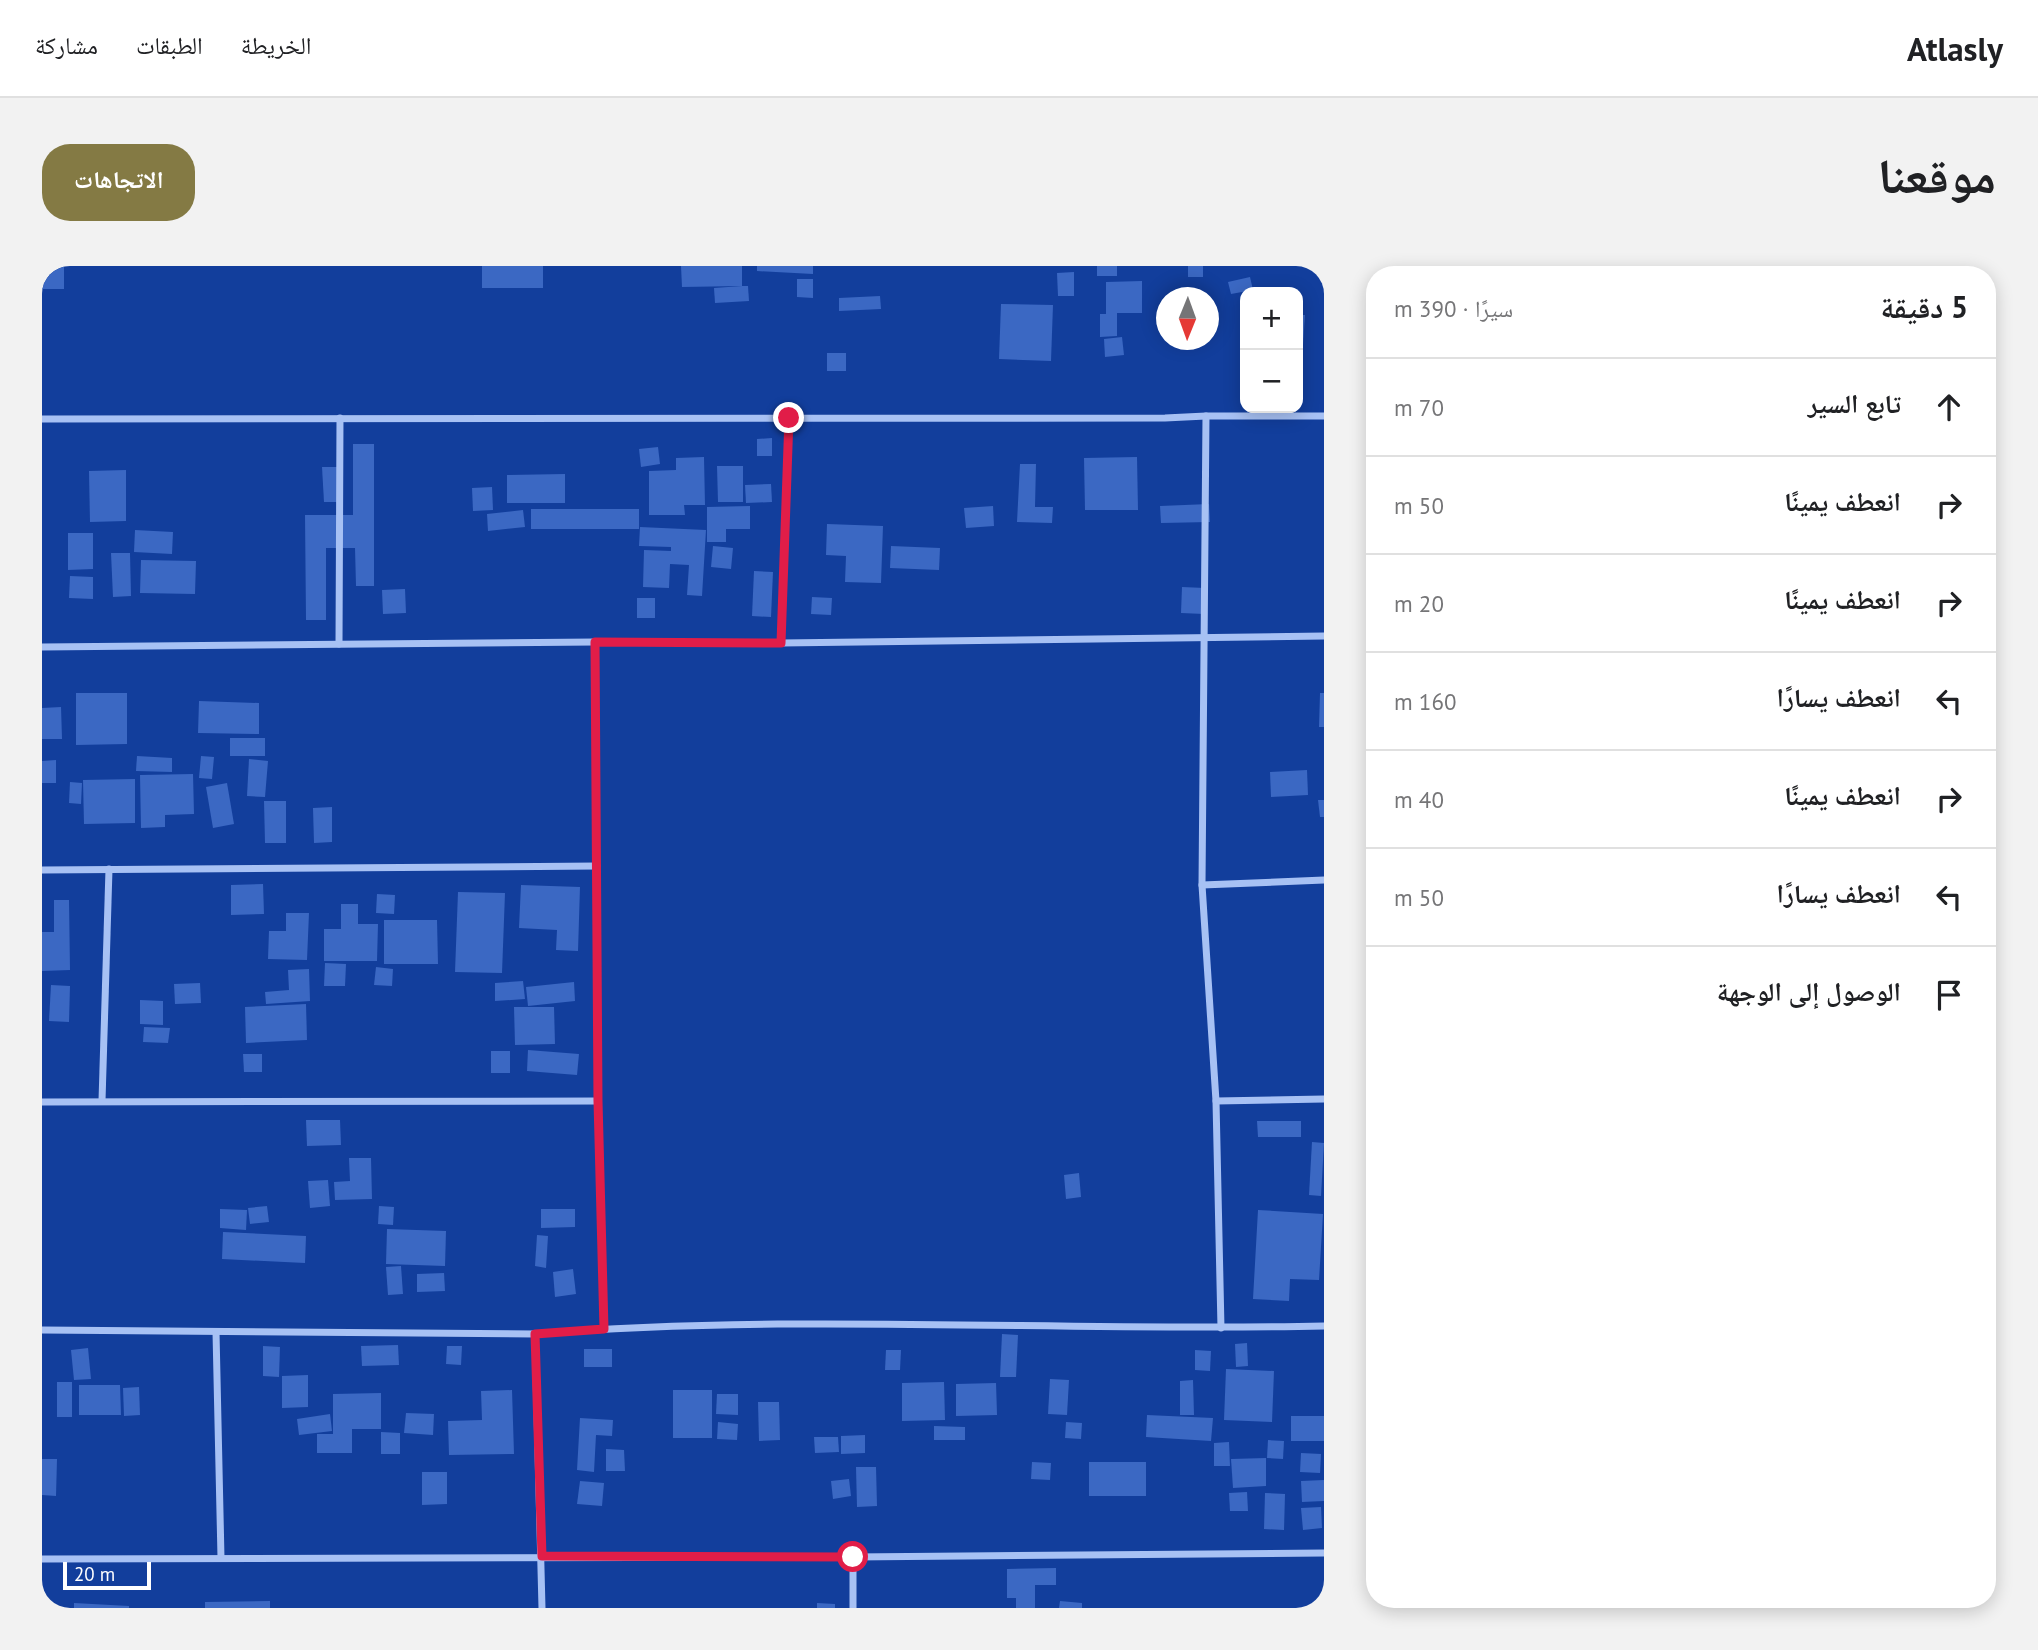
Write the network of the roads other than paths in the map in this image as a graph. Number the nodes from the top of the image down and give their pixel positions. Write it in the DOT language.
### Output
graph roads {
  1 [pos="1206,416"];
  2 [pos="1324,416"];
  3 [pos="340,418"];
  4 [pos="789,418"];
  5 [pos="42,419"];
  6 [pos="1324,636"];
  7 [pos="1205,637"];
  8 [pos="595,642"];
  9 [pos="781,643"];
  10 [pos="339,644"];
  11 [pos="42,647"];
  12 [pos="597,866"];
  13 [pos="109,869"];
  14 [pos="42,870"];
  15 [pos="1324,880"];
  16 [pos="1202,885"];
  17 [pos="1324,1100"];
  18 [pos="102,1101"];
  19 [pos="598,1101"];
  20 [pos="1216,1101"];
  21 [pos="42,1102"];
  22 [pos="1324,1326"];
  23 [pos="1221,1328"];
  24 [pos="604,1329"];
  25 [pos="42,1331"];
  26 [pos="216,1332"];
  27 [pos="535,1334"];
  28 [pos="1324,1552"];
  29 [pos="542,1556"];
  30 [pos="853,1557"];
  31 [pos="220,1558"];
  32 [pos="42,1559"];
  33 [pos="542,1608"];
  34 [pos="853,1608"];
  1 -- 2 [label="street"];
  1 -- 4 [label="street"];
  1 -- 7 [label="street"];
  3 -- 4 [label="street"];
  3 -- 5 [label="street"];
  3 -- 10 [label="street"];
  4 -- 9 [label="street"];
  6 -- 7 [label="street"];
  7 -- 9 [label="street"];
  7 -- 16 [label="street"];
  8 -- 9 [label="street"];
  8 -- 10 [label="street"];
  8 -- 12 [label="street"];
  10 -- 11 [label="street"];
  12 -- 13 [label="street"];
  12 -- 19 [label="street"];
  13 -- 14 [label="street"];
  13 -- 18 [label="street"];
  15 -- 16 [label="street"];
  16 -- 20 [label="street"];
  17 -- 20 [label="street"];
  18 -- 19 [label="street"];
  18 -- 21 [label="street"];
  19 -- 24 [label="street"];
  20 -- 23 [label="street"];
  22 -- 23 [label="street"];
  23 -- 24 [label="street"];
  24 -- 27 [label="street"];
  25 -- 26 [label="street"];
  26 -- 27 [label="street"];
  26 -- 31 [label="street"];
  27 -- 29 [label="street"];
  28 -- 30 [label="street"];
  29 -- 30 [label="street"];
  29 -- 31 [label="street"];
  29 -- 33 [label="street"];
  30 -- 34 [label="street"];
  31 -- 32 [label="street"];
}
